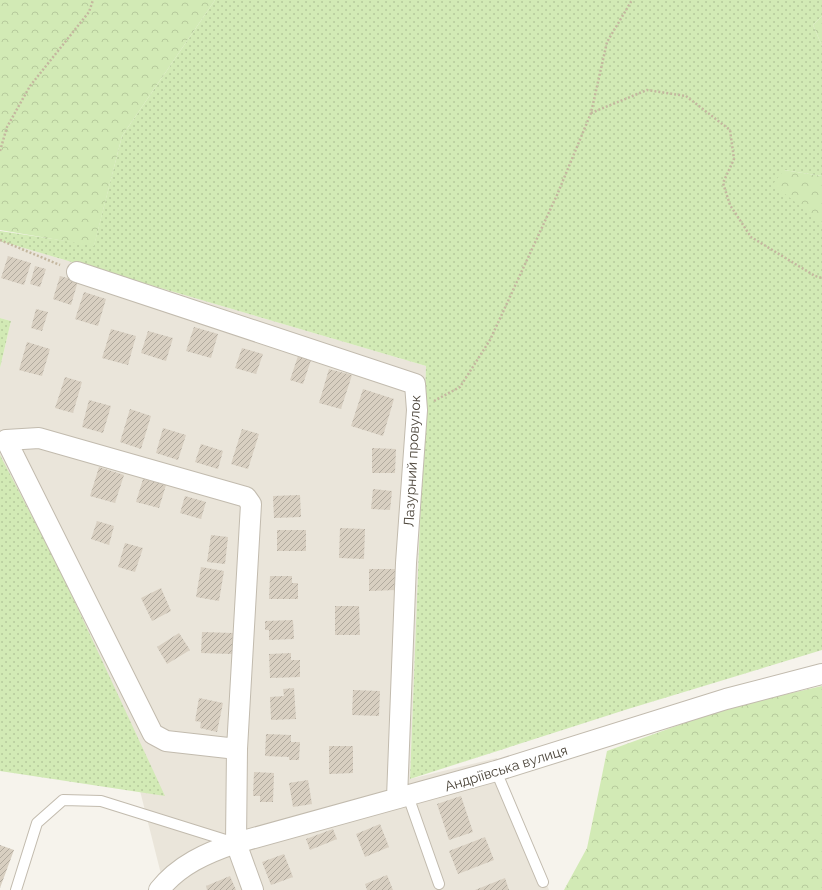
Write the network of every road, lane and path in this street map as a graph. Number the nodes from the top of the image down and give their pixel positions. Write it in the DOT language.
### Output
graph roads {
  1 [pos="94,0"];
  2 [pos="632,0"];
  3 [pos="591,113"];
  4 [pos="0,152"];
  5 [pos="0,240"];
  6 [pos="77,272"];
  7 [pos="822,278"];
  8 [pos="417,410"];
  9 [pos="822,674"];
  10 [pos="237,750"];
  11 [pos="496,771"];
  12 [pos="403,797"];
  13 [pos="236,843"];
  14 [pos="543,882"];
  15 [pos="439,884"];
  16 [pos="16,890"];
  17 [pos="159,890"];
  18 [pos="253,890"];
  1 -- 4 [label="path"];
  2 -- 3 [label="path"];
  3 -- 7 [label="path"];
  3 -- 8 [label="path"];
  5 -- 6 [label="path"];
  6 -- 8 [label="street, Лазурний провулок"];
  8 -- 12 [label="street, Лазурний провулок"];
  9 -- 11 [label="street, Андріївська вулиця"];
  10 -- 10 [label="street"];
  10 -- 13 [label="street"];
  11 -- 12 [label="street, Андріївська вулиця"];
  11 -- 14 [label="lane"];
  12 -- 13 [label="street, Андріївська вулиця"];
  12 -- 15 [label="lane"];
  13 -- 16 [label="lane"];
  13 -- 17 [label="street, Андріївська вулиця"];
  13 -- 18 [label="street"];
}
